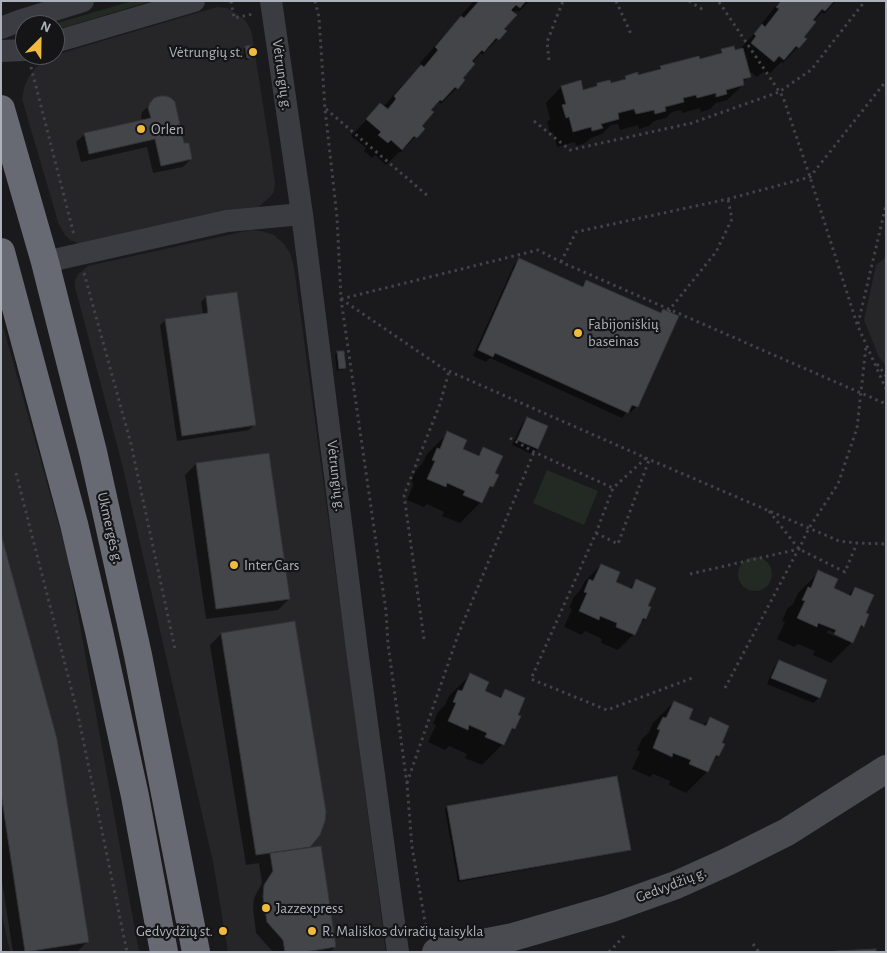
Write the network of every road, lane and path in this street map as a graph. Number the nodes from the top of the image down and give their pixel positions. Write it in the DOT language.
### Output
graph roads {
  1 [pos="83,1"];
  2 [pos="194,1"];
  3 [pos="231,1"];
  4 [pos="271,1"];
  5 [pos="315,1"];
  6 [pos="562,1"];
  7 [pos="616,1"];
  8 [pos="688,1"];
  9 [pos="865,1"];
  10 [pos="719,2"];
  11 [pos="704,11"];
  12 [pos="234,18"];
  13 [pos="1,28"];
  14 [pos="631,34"];
  15 [pos="65,39"];
  16 [pos="15,50"];
  17 [pos="1,51"];
  18 [pos="548,60"];
  19 [pos="886,81"];
  20 [pos="779,92"];
  21 [pos="1,109"];
  22 [pos="325,109"];
  23 [pos="534,121"];
  24 [pos="810,177"];
  25 [pos="428,196"];
  26 [pos="728,199"];
  27 [pos="886,205"];
  28 [pos="302,214"];
  29 [pos="1,252"];
  30 [pos="45,262"];
  31 [pos="562,262"];
  32 [pos="341,299"];
  33 [pos="670,310"];
  34 [pos="857,324"];
  35 [pos="866,345"];
  36 [pos="873,360"];
  37 [pos="449,372"];
  38 [pos="886,376"];
  39 [pos="886,389"];
  40 [pos="861,392"];
  41 [pos="886,404"];
  42 [pos="510,438"];
  43 [pos="131,444"];
  44 [pos="534,452"];
  45 [pos="647,459"];
  46 [pos="16,473"];
  47 [pos="613,488"];
  48 [pos="768,510"];
  49 [pos="809,528"];
  50 [pos="596,533"];
  51 [pos="857,543"];
  52 [pos="886,544"];
  53 [pos="799,549"];
  54 [pos="690,574"];
  55 [pos="424,639"];
  56 [pos="175,649"];
  57 [pos="695,677"];
  58 [pos="725,688"];
  59 [pos="886,769"];
  60 [pos="406,784"];
  61 [pos="625,935"];
  62 [pos="432,944"];
  63 [pos="753,944"];
  64 [pos="127,952"];
  65 [pos="164,952"];
  66 [pos="196,952"];
  67 [pos="398,952"];
  68 [pos="609,952"];
  69 [pos="758,952"];
  1 -- 13 [label="street"];
  2 -- 15 [label="street"];
  3 -- 12 [label="path"];
  4 -- 28 [label="street, Vėtrungių g."];
  5 -- 22 [label="path"];
  6 -- 18 [label="path"];
  7 -- 14 [label="path"];
  8 -- 11 [label="path"];
  9 -- 20 [label="path"];
  10 -- 20 [label="path"];
  16 -- 17 [label="street"];
  19 -- 24 [label="path"];
  20 -- 23 [label="path"];
  20 -- 24 [label="path"];
  21 -- 30 [label="highway, Ukmergės g."];
  22 -- 25 [label="path"];
  22 -- 32 [label="path"];
  24 -- 26 [label="path"];
  24 -- 34 [label="path"];
  26 -- 31 [label="path"];
  26 -- 33 [label="path"];
  27 -- 34 [label="path"];
  28 -- 30 [label="street"];
  28 -- 67 [label="street, Vėtrungių g."];
  29 -- 65 [label="highway"];
  30 -- 66 [label="highway, Ukmergės g."];
  31 -- 32 [label="path"];
  31 -- 33 [label="path"];
  32 -- 37 [label="path"];
  32 -- 60 [label="path"];
  33 -- 40 [label="path"];
  34 -- 35 [label="path"];
  35 -- 36 [label="path"];
  35 -- 40 [label="path"];
  36 -- 38 [label="path"];
  36 -- 39 [label="path"];
  37 -- 45 [label="path"];
  37 -- 55 [label="path"];
  40 -- 41 [label="path"];
  40 -- 49 [label="path"];
  42 -- 44 [label="path"];
  43 -- 56 [label="path"];
  44 -- 47 [label="path"];
  44 -- 60 [label="path"];
  45 -- 47 [label="path"];
  45 -- 48 [label="path"];
  45 -- 50 [label="path"];
  46 -- 64 [label="path"];
  47 -- 50 [label="path"];
  48 -- 49 [label="path"];
  48 -- 53 [label="path"];
  49 -- 51 [label="path"];
  49 -- 53 [label="path"];
  50 -- 57 [label="path"];
  51 -- 52 [label="path"];
  51 -- 53 [label="path"];
  53 -- 54 [label="path"];
  53 -- 58 [label="path"];
  59 -- 62 [label="main road, Gedvydžių g."];
  60 -- 62 [label="path"];
  61 -- 68 [label="path"];
  63 -- 69 [label="path"];
}
